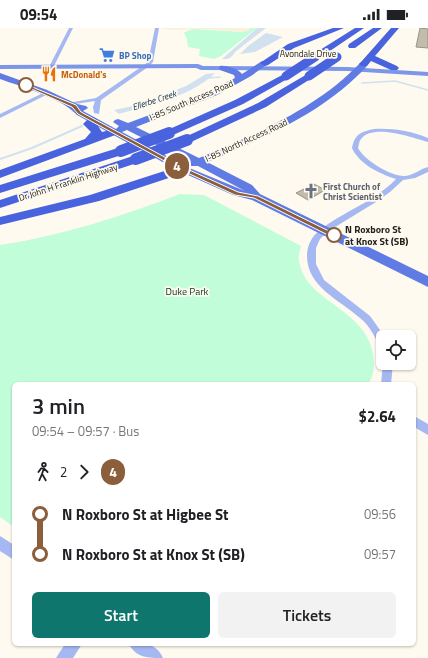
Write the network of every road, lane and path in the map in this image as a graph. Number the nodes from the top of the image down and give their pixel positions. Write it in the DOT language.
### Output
graph roads {
  1 [pos="71,28"];
  2 [pos="157,28"];
  3 [pos="340,28"];
  4 [pos="360,28"];
  5 [pos="378,28"];
  6 [pos="395,28"];
  7 [pos="264,63"];
  8 [pos="365,63"];
  9 [pos="51,66"];
  10 [pos="146,66"];
  11 [pos="198,66"];
  12 [pos="2,67"];
  13 [pos="223,68"];
  14 [pos="394,68"];
  15 [pos="257,69"];
  16 [pos="418,73"];
  17 [pos="428,74"];
  18 [pos="0,76"];
  19 [pos="240,79"];
  20 [pos="47,93"];
  21 [pos="98,99"];
  22 [pos="72,105"];
  23 [pos="0,116"];
  24 [pos="95,117"];
  25 [pos="128,127"];
  26 [pos="114,132"];
  27 [pos="428,139"];
  28 [pos="89,141"];
  29 [pos="225,151"];
  30 [pos="199,162"];
  31 [pos="183,169"];
  32 [pos="428,169"];
  33 [pos="0,174"];
  34 [pos="226,176"];
  35 [pos="400,179"];
  36 [pos="0,189"];
  37 [pos="256,197"];
  38 [pos="0,204"];
  39 [pos="0,221"];
  40 [pos="324,231"];
  41 [pos="428,282"];
  42 [pos="377,330"];
  43 [pos="387,370"];
  44 [pos="386,382"];
  45 [pos="416,422"];
  46 [pos="428,430"];
  47 [pos="0,543"];
  48 [pos="12,552"];
  49 [pos="73,646"];
  50 [pos="140,646"];
  51 [pos="64,658"];
  52 [pos="155,658"];
  1 -- 9 [label="street"];
  2 -- 10 [label="street"];
  3 -- 7 [label="highway"];
  4 -- 36 [label="highway, Dr John H Franklin Highway, bridge"];
  5 -- 38 [label="highway, Dr John H Franklin Highway, bridge"];
  6 -- 8 [label="highway"];
  7 -- 8 [label="main road, Avondale Drive"];
  7 -- 11 [label="main road, Avondale Drive"];
  7 -- 15 [label="main road, I-85 South Access Road"];
  8 -- 14 [label="highway"];
  8 -- 15 [label="main road, Avondale Drive"];
  8 -- 16 [label="main road, Avondale Drive"];
  8 -- 29 [label="main road, I-85 North Access Road"];
  9 -- 10 [label="main road, Avondale Drive"];
  9 -- 12 [label="main road, Avondale Drive"];
  10 -- 11 [label="main road, Avondale Drive"];
  10 -- 21 [label="street"];
  11 -- 13 [label="main road, Avondale Drive"];
  13 -- 15 [label="main road, Avondale Drive"];
  13 -- 19 [label="main road"];
  14 -- 16 [label="main road, Avondale Drive"];
  15 -- 19 [label="main road, I-85 South Access Road"];
  16 -- 17 [label="main road, Avondale Drive"];
  18 -- 20 [label="main road"];
  19 -- 25 [label="main road, I-85 South Access Road"];
  20 -- 22 [label="main road"];
  20 -- 23 [label="street"];
  21 -- 22 [label="street"];
  21 -- 24 [label="street"];
  22 -- 24 [label="main road"];
  24 -- 25 [label="main road"];
  24 -- 26 [label="main road"];
  24 -- 28 [label="highway"];
  25 -- 26 [label="main road, I-85 South Access Road"];
  25 -- 30 [label="main road"];
  26 -- 28 [label="highway"];
  26 -- 31 [label="main road"];
  27 -- 35 [label="street"];
  28 -- 33 [label="highway"];
  29 -- 30 [label="main road, I-85 North Access Road"];
  29 -- 34 [label="main road"];
  30 -- 31 [label="main road, I-85 North Access Road"];
  30 -- 34 [label="main road"];
  31 -- 37 [label="main road"];
  31 -- 39 [label="highway"];
  32 -- 35 [label="street"];
  34 -- 37 [label="main road"];
  35 -- 40 [label="street"];
  37 -- 40 [label="main road"];
  40 -- 41 [label="main road"];
  40 -- 42 [label="street"];
  43 -- 44 [label="street"];
  45 -- 46 [label="street"];
  47 -- 48 [label="street"];
  49 -- 51 [label="street"];
  50 -- 52 [label="street"];
}
